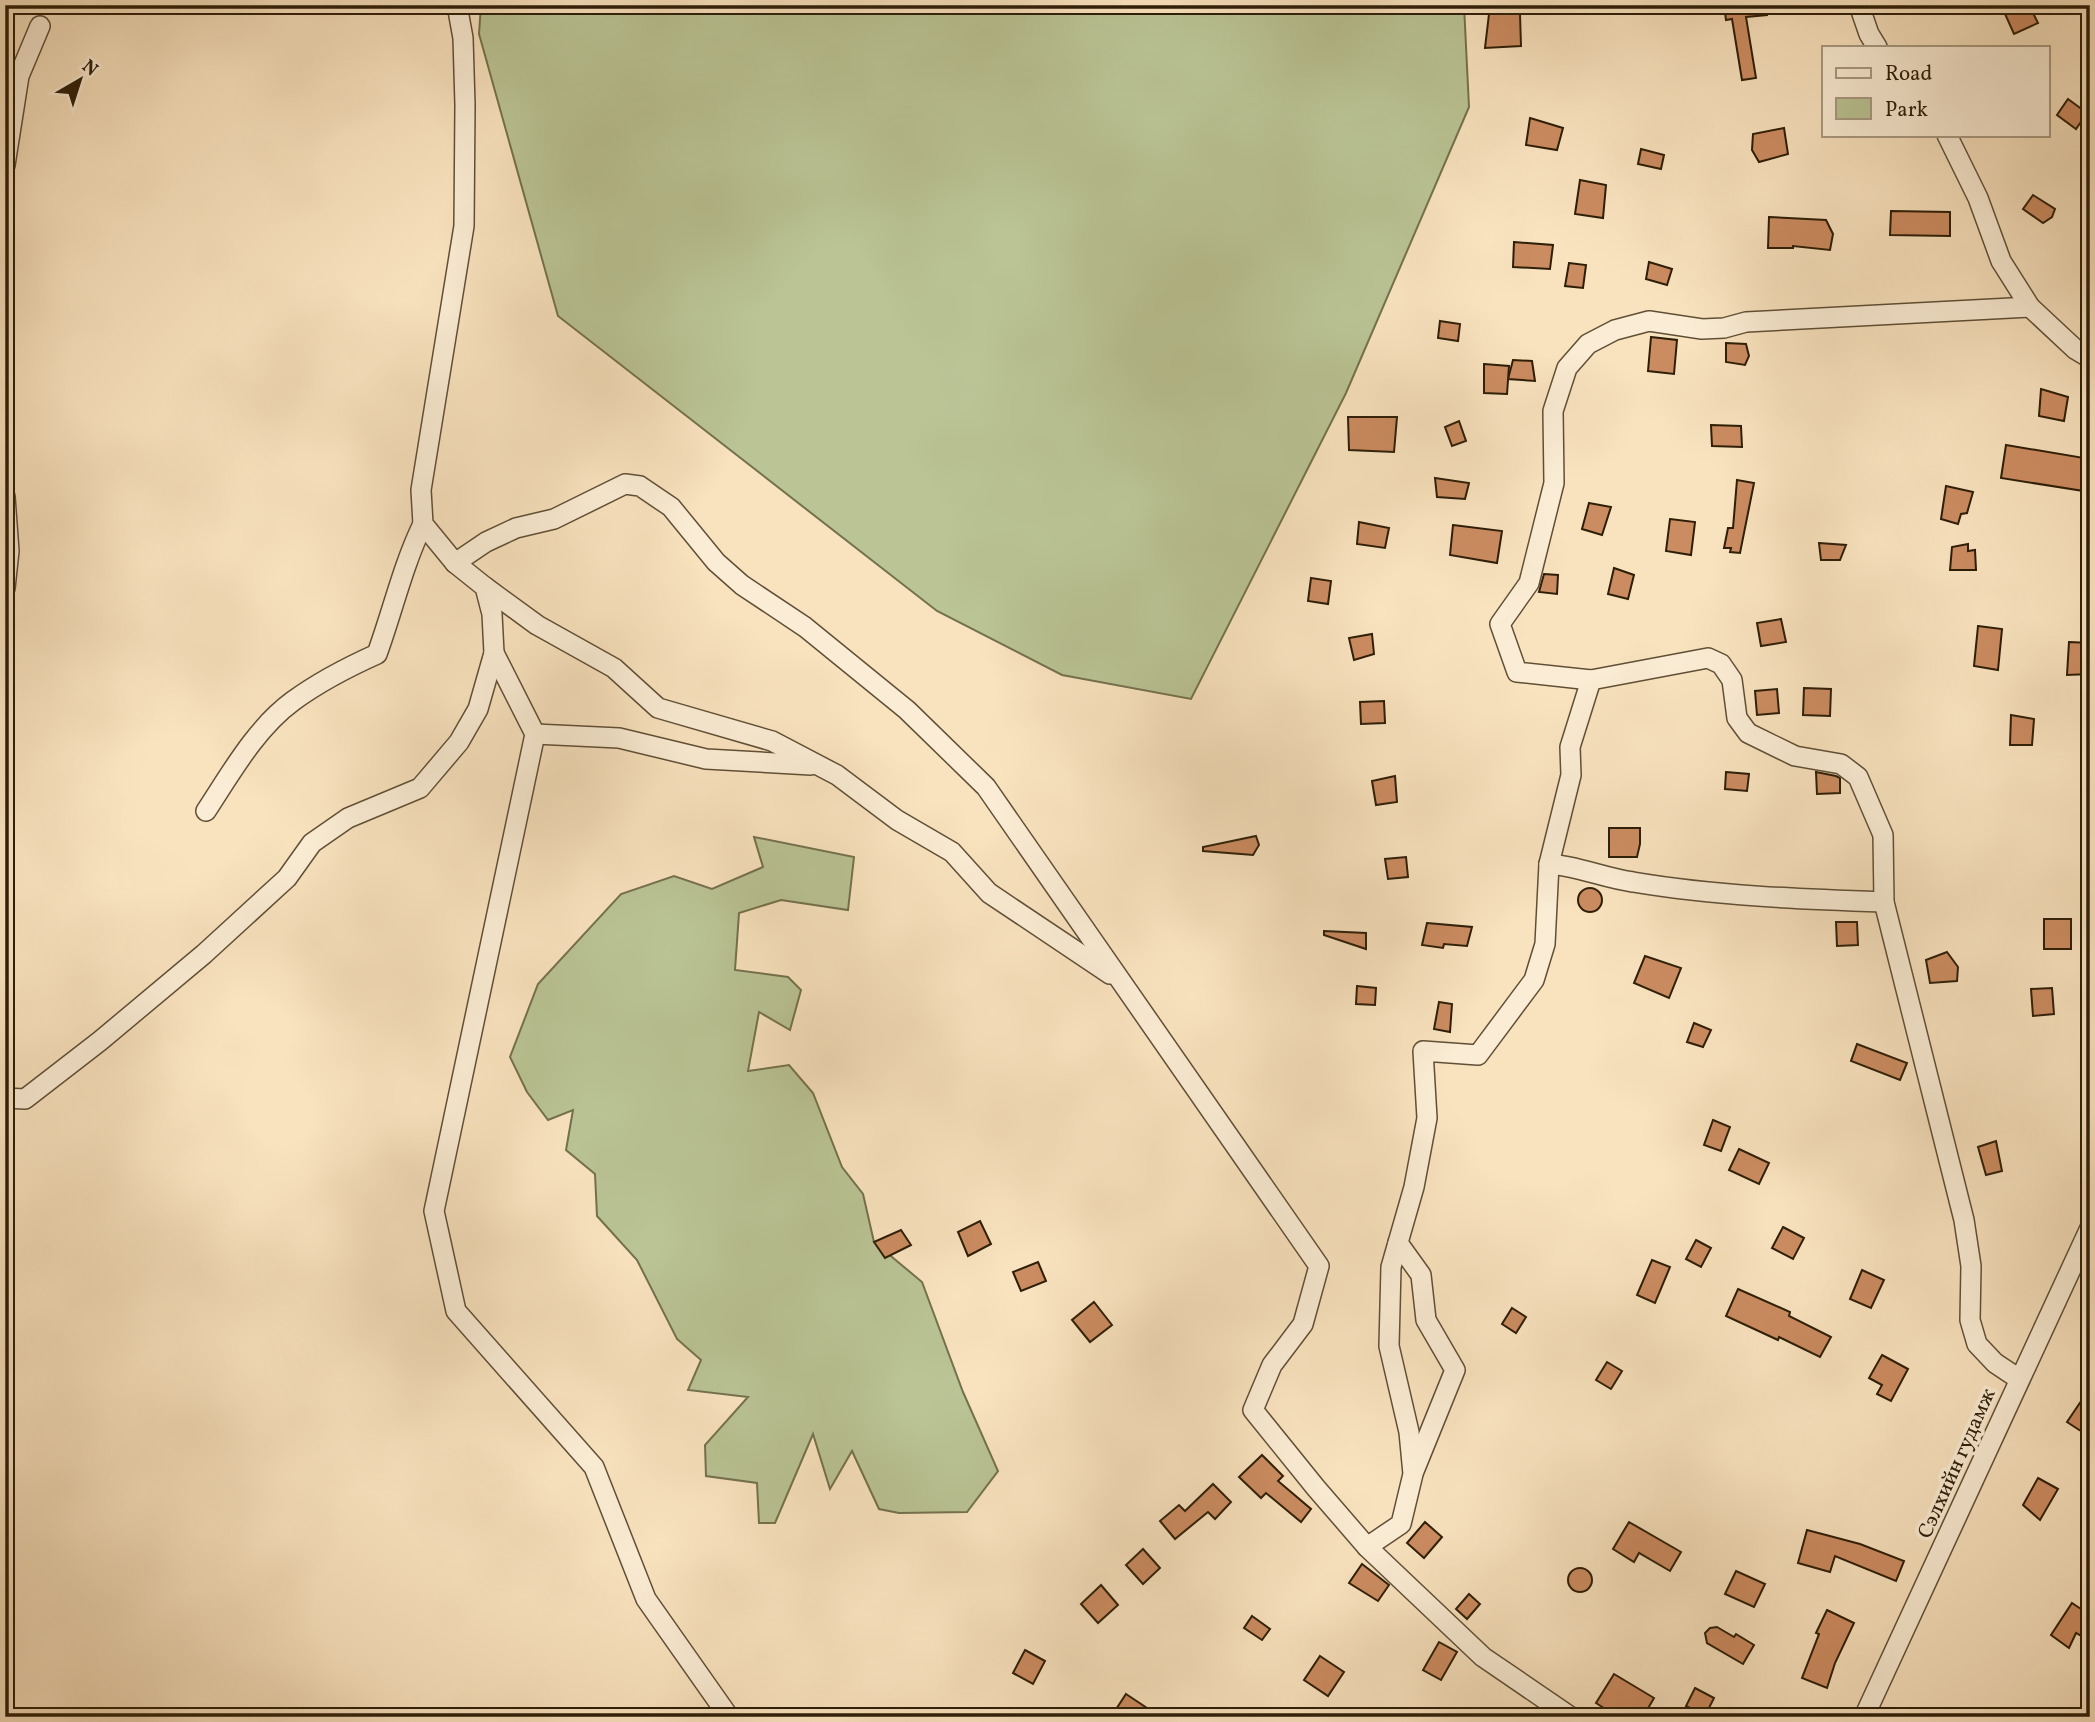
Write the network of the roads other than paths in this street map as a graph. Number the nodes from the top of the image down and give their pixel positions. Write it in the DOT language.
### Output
graph roads {
  1 [pos="457,5"];
  2 [pos="1859,5"];
  3 [pos="40,26"];
  4 [pos="1876,46"];
  5 [pos="1947,136"];
  6 [pos="5,166"];
  7 [pos="2030,307"];
  8 [pos="2090,358"];
  9 [pos="5,497"];
  10 [pos="424,524"];
  11 [pos="455,563"];
  12 [pos="485,587"];
  13 [pos="5,588"];
  14 [pos="494,653"];
  15 [pos="1591,680"];
  16 [pos="535,734"];
  17 [pos="820,766"];
  18 [pos="206,811"];
  19 [pos="1549,864"];
  20 [pos="1884,902"];
  21 [pos="1121,982"];
  22 [pos="5,1098"];
  23 [pos="2090,1228"];
  24 [pos="1398,1243"];
  25 [pos="2020,1379"];
  26 [pos="1413,1474"];
  27 [pos="1367,1547"];
  28 [pos="729,1717"];
  29 [pos="1571,1717"];
  30 [pos="1864,1717"];
  1 -- 10 [label="street"];
  2 -- 4 [label="street"];
  3 -- 6 [label="street"];
  5 -- 7 [label="street"];
  7 -- 8 [label="street"];
  7 -- 15 [label="street"];
  9 -- 13 [label="street"];
  10 -- 11 [label="street"];
  10 -- 18 [label="street"];
  11 -- 12 [label="street"];
  11 -- 21 [label="street"];
  12 -- 14 [label="street"];
  12 -- 17 [label="street"];
  14 -- 16 [label="street"];
  14 -- 22 [label="street"];
  15 -- 19 [label="street"];
  15 -- 20 [label="street"];
  16 -- 17 [label="street"];
  16 -- 28 [label="street"];
  17 -- 21 [label="street"];
  19 -- 20 [label="street"];
  19 -- 24 [label="street"];
  20 -- 25 [label="street"];
  21 -- 27 [label="street"];
  23 -- 25 [label="street, Сэлхийн гудамж"];
  24 -- 26 [label="street"];
  24 -- 26 [label="street"];
  25 -- 30 [label="street, Сэлхийн гудамж"];
  26 -- 27 [label="street"];
  27 -- 29 [label="street"];
}
